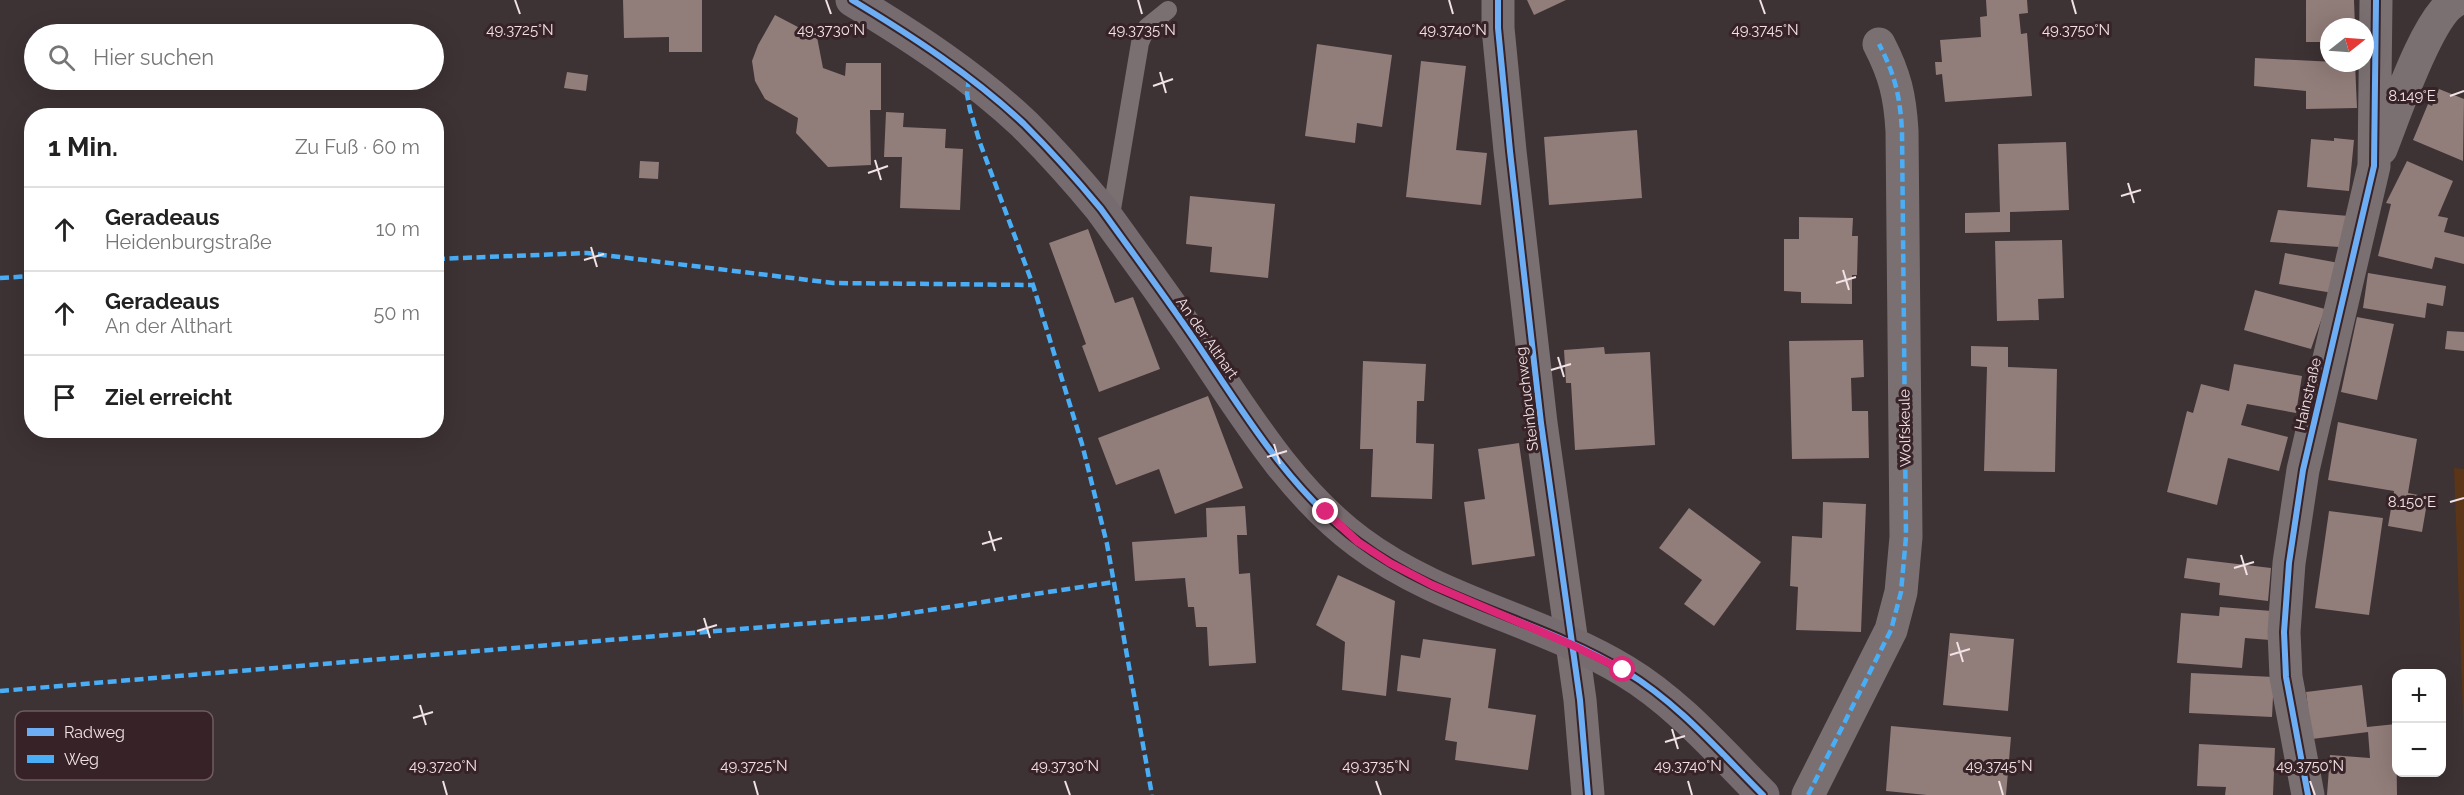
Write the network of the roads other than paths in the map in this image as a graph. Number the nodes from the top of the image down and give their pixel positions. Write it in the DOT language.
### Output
graph roads {
  1 [pos="852,0"];
  2 [pos="1498,0"];
  3 [pos="2376,0"];
  4 [pos="2457,0"];
  5 [pos="1168,10"];
  6 [pos="1879,44"];
  7 [pos="2374,166"];
  8 [pos="1110,221"];
  9 [pos="1572,645"];
  10 [pos="1588,795"];
  11 [pos="1763,795"];
  12 [pos="1808,795"];
  13 [pos="2308,795"];
  1 -- 8 [label="street, An der Althart"];
  2 -- 9 [label="street, Steinbruchweg"];
  3 -- 7 [label="street, Hainstraße"];
  4 -- 7 [label="street"];
  5 -- 8 [label="lane"];
  6 -- 12 [label="street, Wolfskeule"];
  7 -- 13 [label="street, Hainstraße"];
  8 -- 9 [label="street, An der Althart"];
  9 -- 10 [label="street, Steinbruchweg"];
  9 -- 11 [label="street, An der Althart"];
}
